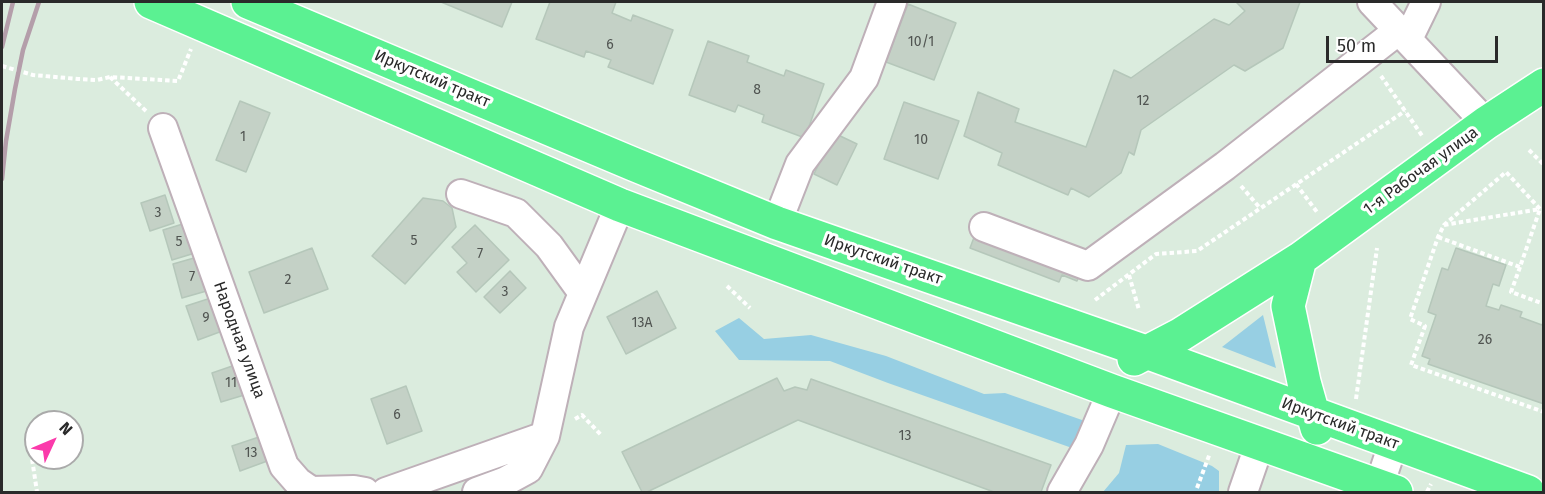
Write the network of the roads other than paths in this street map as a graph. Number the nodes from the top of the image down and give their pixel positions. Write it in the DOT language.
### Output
graph roads {
  1 [pos="151,2"];
  2 [pos="248,2"];
  3 [pos="892,2"];
  4 [pos="1372,2"];
  5 [pos="1426,2"];
  6 [pos="1404,34"];
  7 [pos="1544,85"];
  8 [pos="1486,123"];
  9 [pos="163,128"];
  10 [pos="461,194"];
  11 [pos="620,205"];
  12 [pos="777,223"];
  13 [pos="984,227"];
  14 [pos="1300,260"];
  15 [pos="583,293"];
  16 [pos="1146,352"];
  17 [pos="1101,387"];
  18 [pos="1314,414"];
  19 [pos="545,436"];
  20 [pos="1260,443"];
  21 [pos="1393,444"];
  22 [pos="1327,468"];
  23 [pos="1384,490"];
  24 [pos="365,492"];
  25 [pos="386,492"];
  26 [pos="477,492"];
  27 [pos="1062,492"];
  28 [pos="1243,492"];
  29 [pos="1528,492"];
  1 -- 11 [label="main road"];
  2 -- 12 [label="main road, Иркутский тракт"];
  3 -- 12 [label="street"];
  4 -- 6 [label="street"];
  5 -- 6 [label="street"];
  6 -- 8 [label="street"];
  6 -- 13 [label="street"];
  7 -- 8 [label="main road, 1-я Рабочая улица"];
  8 -- 14 [label="main road, 1-я Рабочая улица"];
  9 -- 24 [label="street, Народная улица"];
  10 -- 15 [label="street"];
  11 -- 15 [label="street"];
  11 -- 17 [label="main road"];
  12 -- 16 [label="main road, Иркутский тракт"];
  14 -- 16 [label="main road, 1-я Рабочая улица"];
  14 -- 18 [label="main road"];
  15 -- 19 [label="street"];
  16 -- 17 [label="main road, 1-я Рабочая улица"];
  16 -- 18 [label="main road, Иркутский тракт"];
  17 -- 20 [label="main road"];
  17 -- 27 [label="street"];
  18 -- 21 [label="main road, Иркутский тракт"];
  18 -- 22 [label="main road"];
  19 -- 25 [label="street"];
  19 -- 26 [label="street"];
  20 -- 22 [label="main road"];
  20 -- 28 [label="street"];
  21 -- 23 [label="street"];
  21 -- 29 [label="main road, Иркутский тракт"];
  22 -- 23 [label="main road"];
}
